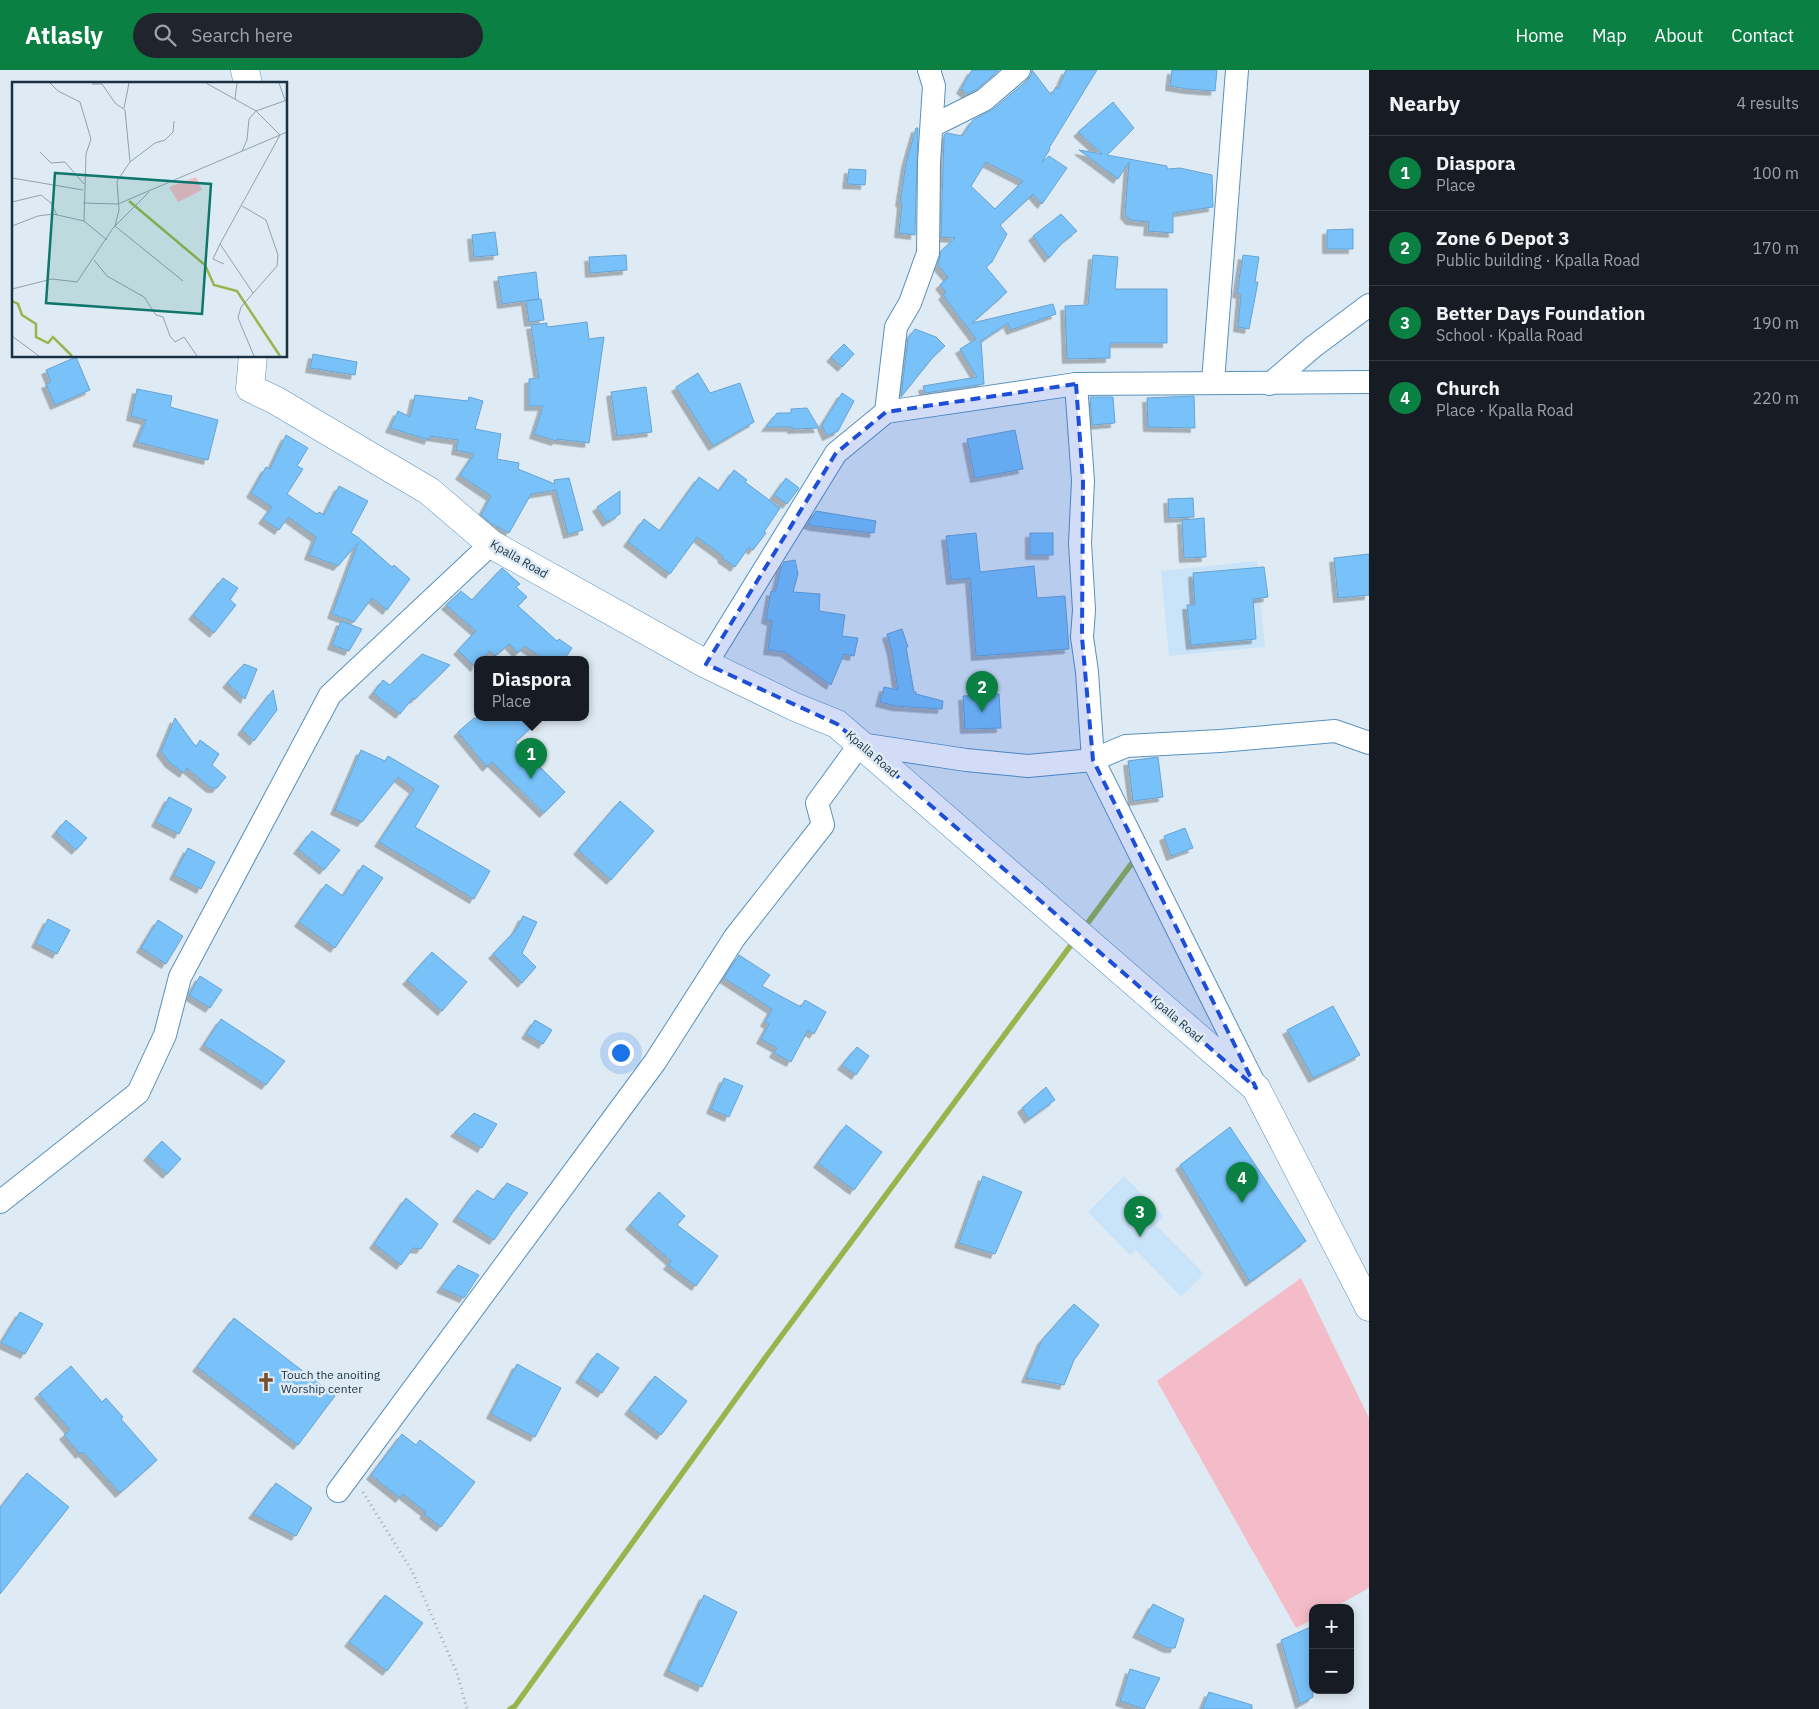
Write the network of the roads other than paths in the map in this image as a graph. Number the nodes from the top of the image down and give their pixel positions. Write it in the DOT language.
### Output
graph roads {
  1 [pos="929,70"];
  2 [pos="1019,70"];
  3 [pos="1236,70"];
  4 [pos="932,126"];
  5 [pos="1369,305"];
  6 [pos="254,358"];
  7 [pos="1214,382"];
  8 [pos="1369,382"];
  9 [pos="1076,384"];
  10 [pos="1270,384"];
  11 [pos="886,412"];
  12 [pos="491,544"];
  13 [pos="706,664"];
  14 [pos="1369,743"];
  15 [pos="860,744"];
  16 [pos="1093,760"];
  17 [pos="1256,1088"];
  18 [pos="0,1202"];
  19 [pos="1369,1307"];
  20 [pos="338,1491"];
  1 -- 4 [label="street"];
  2 -- 4 [label="street"];
  3 -- 7 [label="street"];
  4 -- 11 [label="street"];
  5 -- 10 [label="street"];
  6 -- 12 [label="street, Kpalla Road"];
  7 -- 9 [label="street"];
  7 -- 10 [label="street"];
  8 -- 10 [label="street"];
  9 -- 11 [label="street"];
  9 -- 16 [label="street"];
  11 -- 13 [label="street"];
  12 -- 13 [label="street, Kpalla Road"];
  12 -- 18 [label="street"];
  13 -- 15 [label="street, Kpalla Road"];
  14 -- 16 [label="street"];
  15 -- 16 [label="street"];
  15 -- 17 [label="street, Kpalla Road"];
  15 -- 20 [label="street"];
  16 -- 17 [label="street"];
  17 -- 19 [label="street, Kpalla Road"];
}
